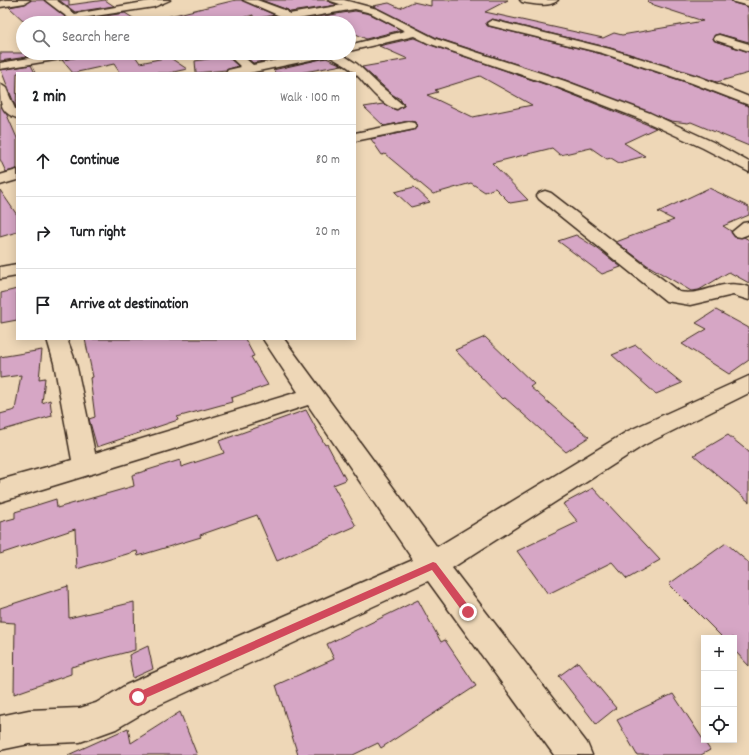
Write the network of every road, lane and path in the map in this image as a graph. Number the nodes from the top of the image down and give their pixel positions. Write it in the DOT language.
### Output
graph roads {
  1 [pos="25,0"];
  2 [pos="50,0"];
  3 [pos="165,0"];
  4 [pos="248,0"];
  5 [pos="332,0"];
  6 [pos="526,0"];
  7 [pos="553,0"];
  8 [pos="737,0"];
  9 [pos="749,3"];
  10 [pos="0,4"];
  11 [pos="354,6"];
  12 [pos="71,16"];
  13 [pos="78,16"];
  14 [pos="285,16"];
  15 [pos="309,16"];
  16 [pos="492,23"];
  17 [pos="416,32"];
  18 [pos="719,38"];
  19 [pos="356,46"];
  20 [pos="749,48"];
  21 [pos="36,60"];
  22 [pos="240,60"];
  23 [pos="293,60"];
  24 [pos="343,60"];
  25 [pos="0,66"];
  26 [pos="250,69"];
  27 [pos="236,72"];
  28 [pos="367,80"];
  29 [pos="356,81"];
  30 [pos="0,88"];
  31 [pos="749,101"];
  32 [pos="397,105"];
  33 [pos="16,114"];
  34 [pos="16,114"];
  35 [pos="0,118"];
  36 [pos="409,126"];
  37 [pos="356,137"];
  38 [pos="749,168"];
  39 [pos="8,177"];
  40 [pos="16,188"];
  41 [pos="544,196"];
  42 [pos="16,270"];
  43 [pos="0,273"];
  44 [pos="749,294"];
  45 [pos="57,340"];
  46 [pos="274,340"];
  47 [pos="749,384"];
  48 [pos="314,395"];
  49 [pos="85,465"];
  50 [pos="0,491"];
  51 [pos="433,565"];
  52 [pos="0,733"];
  53 [pos="574,755"];
  1 -- 10 [label="street"];
  2 -- 12 [label="street"];
  3 -- 13 [label="street"];
  4 -- 14 [label="street"];
  5 -- 11 [label="street"];
  6 -- 7 [label="street"];
  8 -- 9 [label="street"];
  11 -- 15 [label="street"];
  11 -- 17 [label="street"];
  16 -- 31 [label="street"];
  17 -- 19 [label="street"];
  17 -- 38 [label="street"];
  18 -- 20 [label="street"];
  21 -- 25 [label="street"];
  22 -- 26 [label="street"];
  23 -- 26 [label="street"];
  24 -- 28 [label="street"];
  26 -- 27 [label="street"];
  28 -- 29 [label="street"];
  28 -- 32 [label="street"];
  30 -- 33 [label="street"];
  34 -- 35 [label="street"];
  36 -- 37 [label="street"];
  39 -- 40 [label="street"];
  41 -- 44 [label="street"];
  42 -- 43 [label="street"];
  45 -- 49 [label="street"];
  46 -- 48 [label="street"];
  47 -- 51 [label="street"];
  48 -- 49 [label="street"];
  48 -- 51 [label="street"];
  49 -- 50 [label="street"];
  51 -- 52 [label="street"];
  51 -- 53 [label="street"];
}
